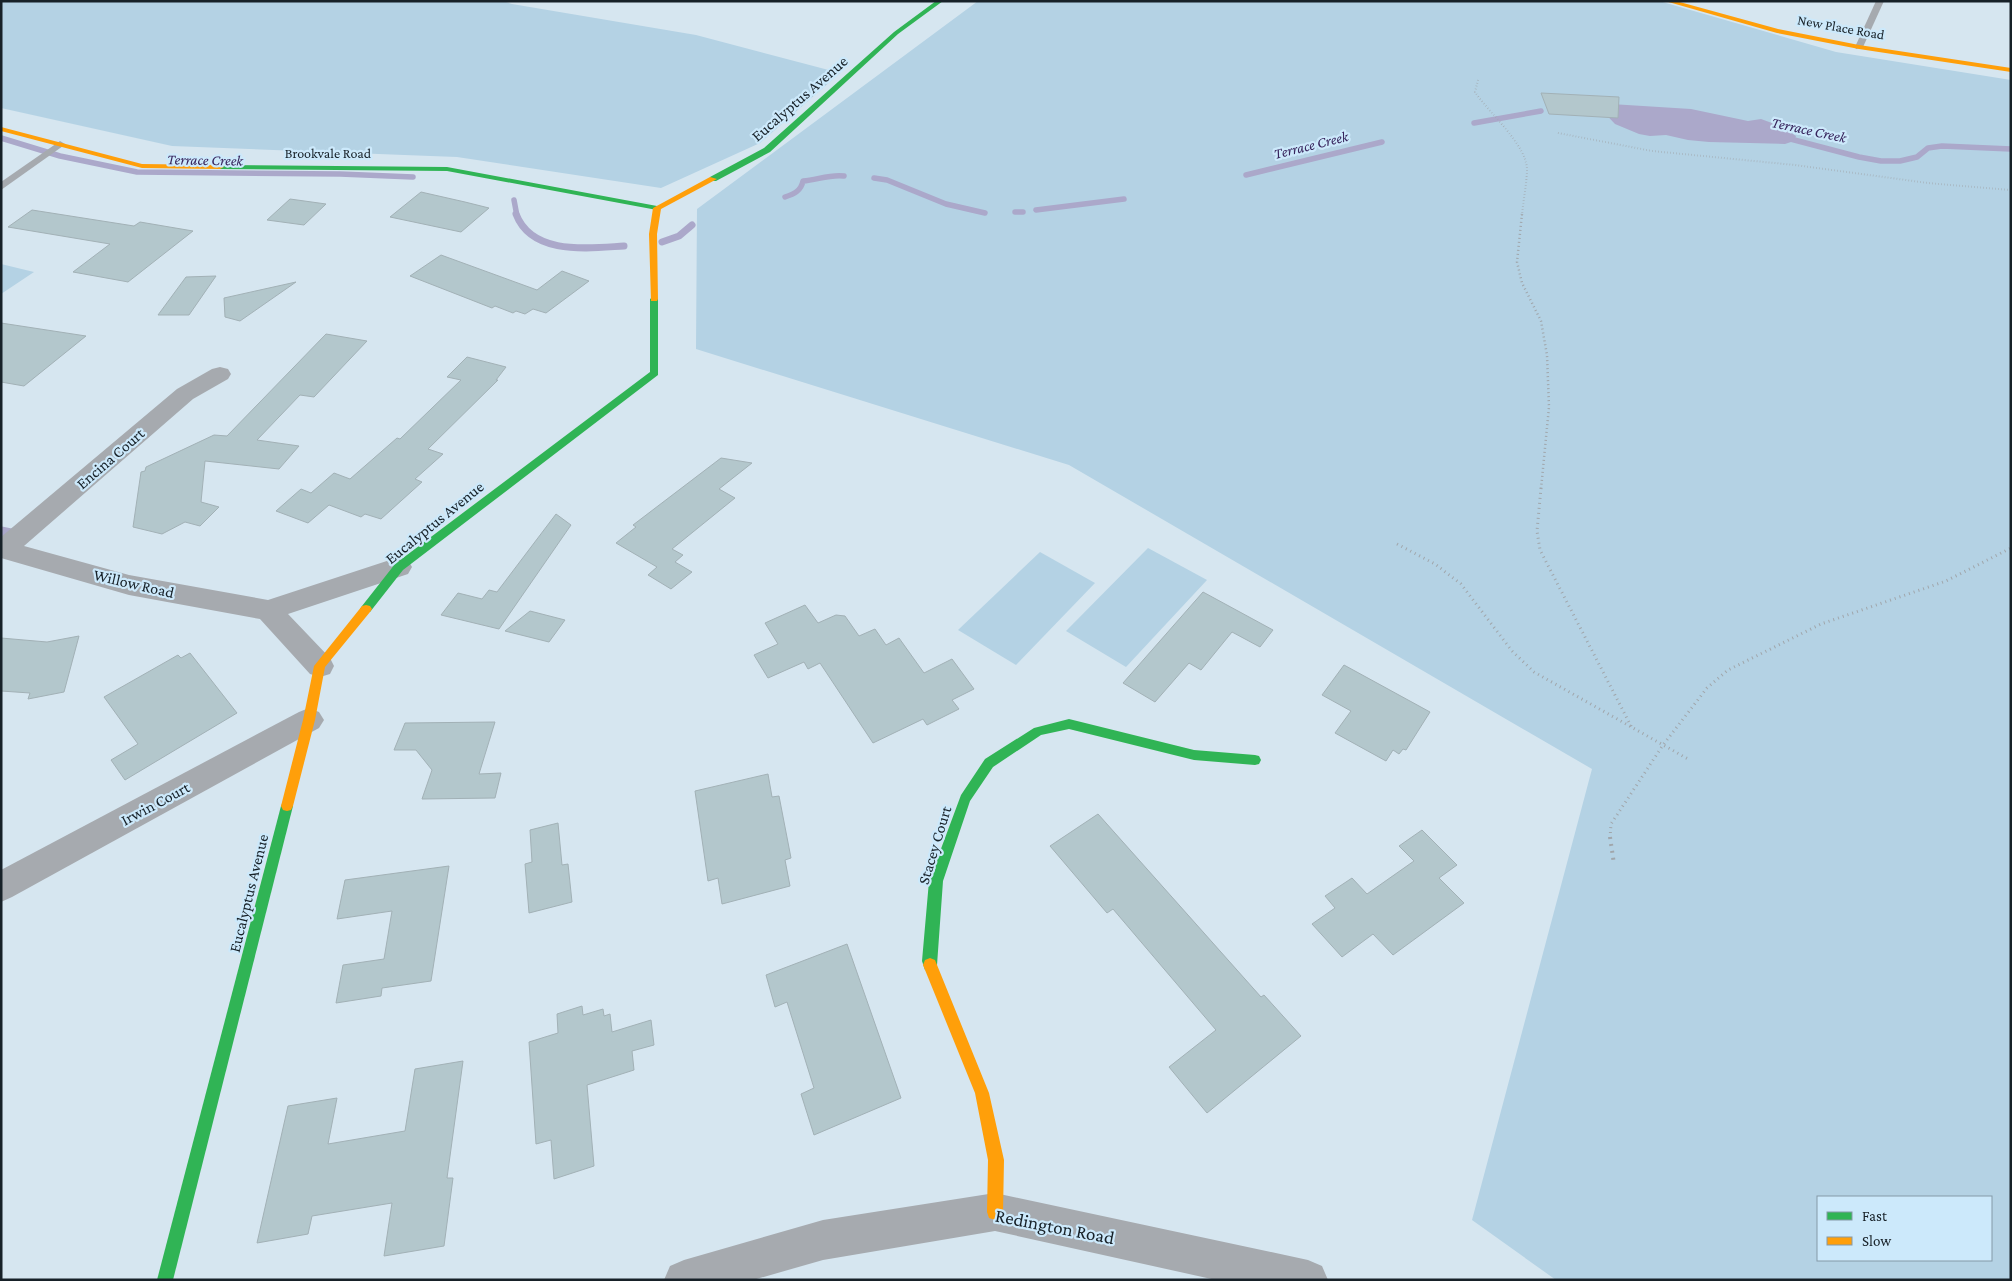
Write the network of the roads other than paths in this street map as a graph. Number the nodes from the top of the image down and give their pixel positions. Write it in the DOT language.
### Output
graph roads {
  1 [pos="940,1"];
  2 [pos="1668,1"];
  3 [pos="1880,1"];
  4 [pos="1859,47"];
  5 [pos="2011,70"];
  6 [pos="1,129"];
  7 [pos="59,145"];
  8 [pos="1,187"];
  9 [pos="657,208"];
  10 [pos="220,374"];
  11 [pos="3,549"];
  12 [pos="399,567"];
  13 [pos="268,610"];
  14 [pos="320,666"];
  15 [pos="309,720"];
  16 [pos="1255,760"];
  17 [pos="1,887"];
  18 [pos="996,1212"];
  19 [pos="165,1280"];
  20 [pos="684,1280"];
  21 [pos="1308,1280"];
  1 -- 9 [label="street, Eucalyptus Avenue"];
  2 -- 4 [label="street, New Place Road"];
  3 -- 4 [label="lane"];
  4 -- 5 [label="street, New Place Road"];
  6 -- 7 [label="street, Brookvale Road"];
  7 -- 8 [label="lane"];
  7 -- 9 [label="street, Brookvale Road"];
  9 -- 12 [label="street, Eucalyptus Avenue"];
  10 -- 11 [label="street, Encina Court"];
  11 -- 13 [label="street, Willow Road"];
  12 -- 13 [label="street, Willow Road"];
  12 -- 14 [label="street, Eucalyptus Avenue"];
  13 -- 14 [label="street"];
  14 -- 15 [label="street, Eucalyptus Avenue"];
  15 -- 17 [label="street, Irwin Court"];
  15 -- 19 [label="street, Eucalyptus Avenue"];
  16 -- 18 [label="street, Stacey Court"];
  18 -- 20 [label="street, Redington Road"];
  18 -- 21 [label="street, Redington Road"];
}
